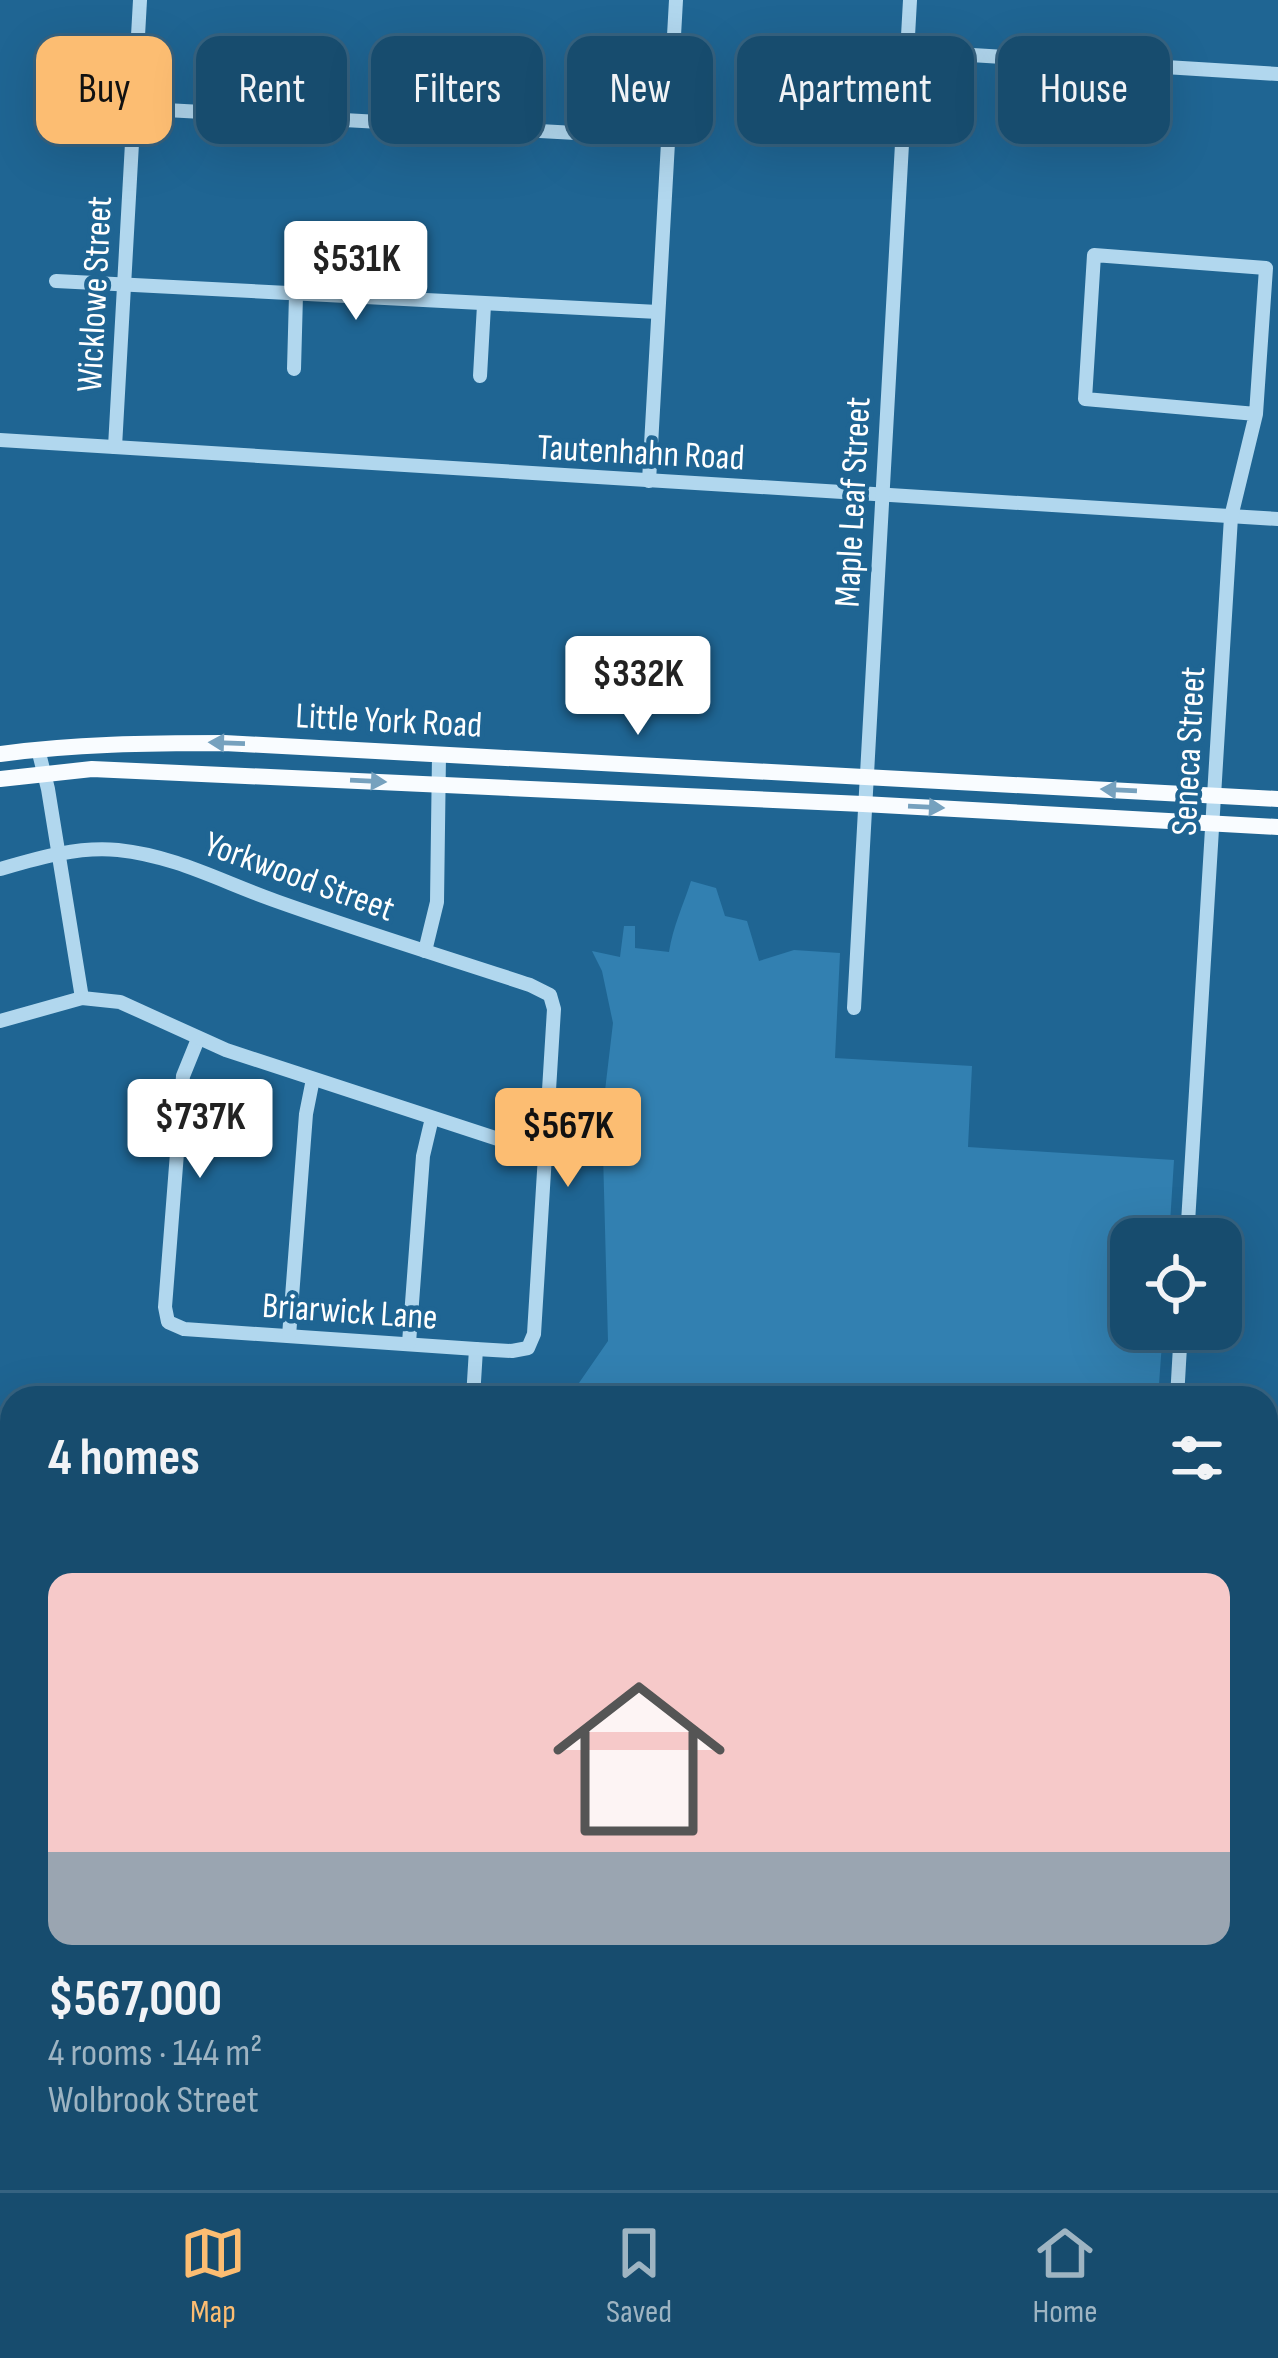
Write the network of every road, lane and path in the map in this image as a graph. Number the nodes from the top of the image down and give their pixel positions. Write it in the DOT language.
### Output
graph roads {
  1 [pos="140,0"];
  2 [pos="676,0"];
  3 [pos="910,0"];
  4 [pos="138,36"];
  5 [pos="673,36"];
  6 [pos="908,36"];
  7 [pos="974,55"];
  8 [pos="1278,74"];
  9 [pos="172,110"];
  10 [pos="567,132"];
  11 [pos="131,144"];
  12 [pos="666,144"];
  13 [pos="902,144"];
  14 [pos="56,281"];
  15 [pos="124,286"];
  16 [pos="296,295"];
  17 [pos="484,305"];
  18 [pos="658,312"];
  19 [pos="294,370"];
  20 [pos="480,376"];
  21 [pos="1256,414"];
  22 [pos="0,440"];
  23 [pos="115,448"];
  24 [pos="649,482"];
  25 [pos="881,495"];
  26 [pos="1231,517"];
  27 [pos="1278,519"];
  28 [pos="178,743"];
  29 [pos="276,746"];
  30 [pos="38,749"];
  31 [pos="0,754"];
  32 [pos="440,755"];
  33 [pos="651,765"];
  34 [pos="695,767"];
  35 [pos="177,772"];
  36 [pos="45,773"];
  37 [pos="866,776"];
  38 [pos="274,777"];
  39 [pos="0,779"];
  40 [pos="438,784"];
  41 [pos="650,794"];
  42 [pos="1212,795"];
  43 [pos="692,796"];
  44 [pos="1278,799"];
  45 [pos="863,804"];
  46 [pos="1214,822"];
  47 [pos="1278,827"];
  48 [pos="59,854"];
  49 [pos="0,868"];
  50 [pos="425,951"];
  51 [pos="82,998"];
  52 [pos="854,1008"];
  53 [pos="0,1022"];
  54 [pos="198,1039"];
  55 [pos="314,1079"];
  56 [pos="432,1118"];
  57 [pos="546,1148"];
  58 [pos="1188,1218"];
  59 [pos="290,1336"];
  60 [pos="409,1343"];
  61 [pos="476,1349"];
  62 [pos="1180,1350"];
  63 [pos="474,1386"];
  64 [pos="1178,1386"];
  1 -- 4 [label="street, Wicklowe Street"];
  2 -- 5 [label="street"];
  3 -- 6 [label="street, Maple Leaf Street"];
  7 -- 8 [label="street"];
  9 -- 10 [label="street"];
  11 -- 15 [label="street, Wicklowe Street"];
  12 -- 18 [label="street"];
  13 -- 25 [label="street, Maple Leaf Street"];
  14 -- 15 [label="street"];
  15 -- 16 [label="street"];
  15 -- 23 [label="street, Wicklowe Street"];
  16 -- 17 [label="street"];
  16 -- 19 [label="street"];
  17 -- 18 [label="street"];
  17 -- 20 [label="street"];
  18 -- 24 [label="street"];
  21 -- 21 [label="street, Seneca Street"];
  21 -- 26 [label="street, Seneca Street"];
  22 -- 23 [label="street, Tautenhahn Road"];
  23 -- 24 [label="street, Tautenhahn Road"];
  24 -- 25 [label="street, Tautenhahn Road"];
  25 -- 26 [label="street, Tautenhahn Road"];
  25 -- 37 [label="street, Maple Leaf Street"];
  26 -- 27 [label="street, Tautenhahn Road"];
  26 -- 42 [label="street, Seneca Street"];
  29 -- 28 [label="main road, Little York Road, one-way"];
  28 -- 30 [label="main road, Little York Road"];
  28 -- 35 [label="main road"];
  29 -- 32 [label="main road, Little York Road"];
  29 -- 38 [label="main road"];
  30 -- 31 [label="main road, Little York Road"];
  30 -- 36 [label="street"];
  32 -- 33 [label="main road, Little York Road"];
  32 -- 40 [label="street"];
  33 -- 34 [label="main road, Little York Road"];
  33 -- 41 [label="main road"];
  34 -- 37 [label="main road, Little York Road"];
  34 -- 43 [label="main road"];
  35 -- 36 [label="main road, Little York Road"];
  35 -- 38 [label="main road, Little York Road"];
  36 -- 39 [label="main road, Little York Road"];
  36 -- 48 [label="street"];
  42 -- 37 [label="main road, Little York Road, one-way"];
  37 -- 45 [label="street, Maple Leaf Street"];
  38 -- 40 [label="main road, Little York Road, one-way"];
  40 -- 41 [label="main road, Little York Road"];
  40 -- 50 [label="street"];
  41 -- 43 [label="main road, Little York Road"];
  42 -- 44 [label="main road, Little York Road"];
  42 -- 46 [label="street, Seneca Street"];
  43 -- 45 [label="main road, Little York Road"];
  45 -- 46 [label="main road, Little York Road, one-way"];
  45 -- 52 [label="street, Maple Leaf Street"];
  46 -- 47 [label="main road, Little York Road"];
  46 -- 58 [label="street, Seneca Street"];
  48 -- 49 [label="street, Yorkwood Street"];
  48 -- 50 [label="street, Yorkwood Street"];
  48 -- 51 [label="street"];
  50 -- 57 [label="street, Yorkwood Street"];
  51 -- 53 [label="street"];
  51 -- 54 [label="street"];
  54 -- 55 [label="street"];
  54 -- 59 [label="street, Briarwick Lane"];
  55 -- 56 [label="street"];
  55 -- 59 [label="street"];
  56 -- 57 [label="street"];
  56 -- 60 [label="street"];
  57 -- 61 [label="street, Briarwick Lane"];
  59 -- 60 [label="street, Briarwick Lane"];
  60 -- 61 [label="street, Briarwick Lane"];
  61 -- 63 [label="street"];
  62 -- 64 [label="street"];
}
